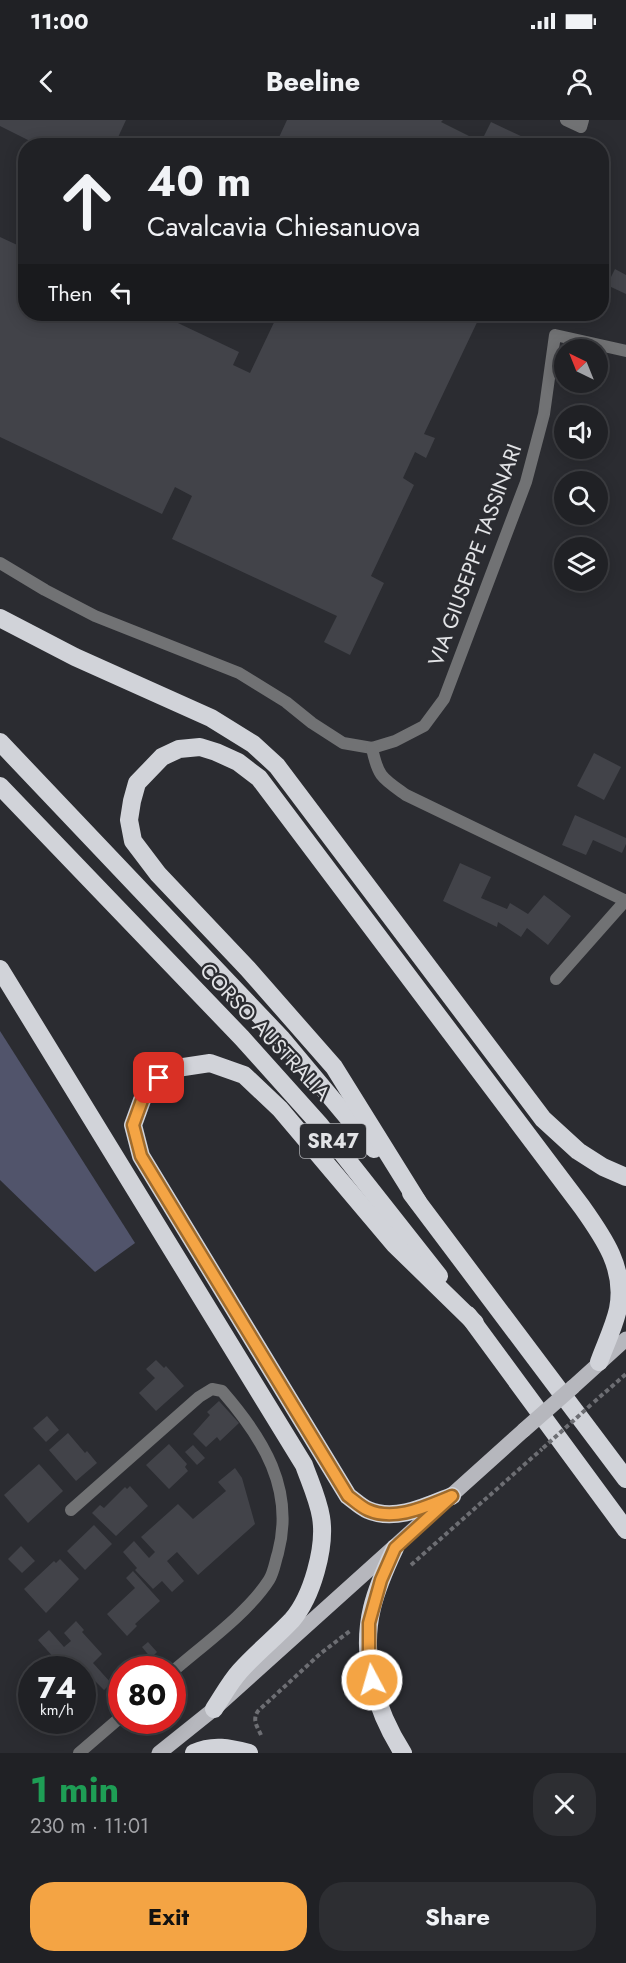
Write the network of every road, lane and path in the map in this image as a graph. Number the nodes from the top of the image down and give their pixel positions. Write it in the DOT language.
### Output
graph roads {
  1 [pos="566,120"];
  2 [pos="583,120"];
  3 [pos="626,351"];
  4 [pos="0,563"];
  5 [pos="0,618"];
  6 [pos="0,742"];
  7 [pos="372,748"];
  8 [pos="0,786"];
  9 [pos="626,901"];
  10 [pos="0,969"];
  11 [pos="555,979"];
  12 [pos="626,1177"];
  13 [pos="418,1202"];
  14 [pos="475,1323"];
  15 [pos="626,1339"];
  16 [pos="599,1362"];
  17 [pos="626,1374"];
  18 [pos="626,1479"];
  19 [pos="452,1496"];
  20 [pos="71,1510"];
  21 [pos="626,1530"];
  22 [pos="395,1548"];
  23 [pos="407,1568"];
  24 [pos="351,1630"];
  25 [pos="186,1660"];
  26 [pos="214,1709"];
  27 [pos="108,1728"];
  28 [pos="263,1741"];
  29 [pos="79,1753"];
  30 [pos="159,1753"];
  31 [pos="194,1753"];
  32 [pos="249,1753"];
  33 [pos="403,1753"];
  1 -- 2 [label="street"];
  3 -- 7 [label="street, VIA GIUSEPPE TASSINARI"];
  4 -- 7 [label="street"];
  5 -- 12 [label="highway"];
  6 -- 13 [label="highway, CORSO AUSTRALIA / SR47"];
  7 -- 9 [label="street"];
  8 -- 14 [label="highway, CORSO AUSTRALIA / SR47"];
  9 -- 11 [label="street"];
  10 -- 26 [label="highway"];
  13 -- 16 [label="highway"];
  13 -- 18 [label="highway, CORSO AUSTRALIA / SR47"];
  14 -- 19 [label="highway"];
  14 -- 21 [label="highway, CORSO AUSTRALIA / SR47"];
  15 -- 16 [label="main road"];
  16 -- 19 [label="main road, bridge"];
  17 -- 23 [label="path, bridge"];
  19 -- 22 [label="main road"];
  20 -- 25 [label="street"];
  22 -- 26 [label="main road"];
  22 -- 33 [label="highway"];
  24 -- 28 [label="path"];
  26 -- 30 [label="main road"];
  27 -- 29 [label="street"];
  31 -- 32 [label="highway"];
}
